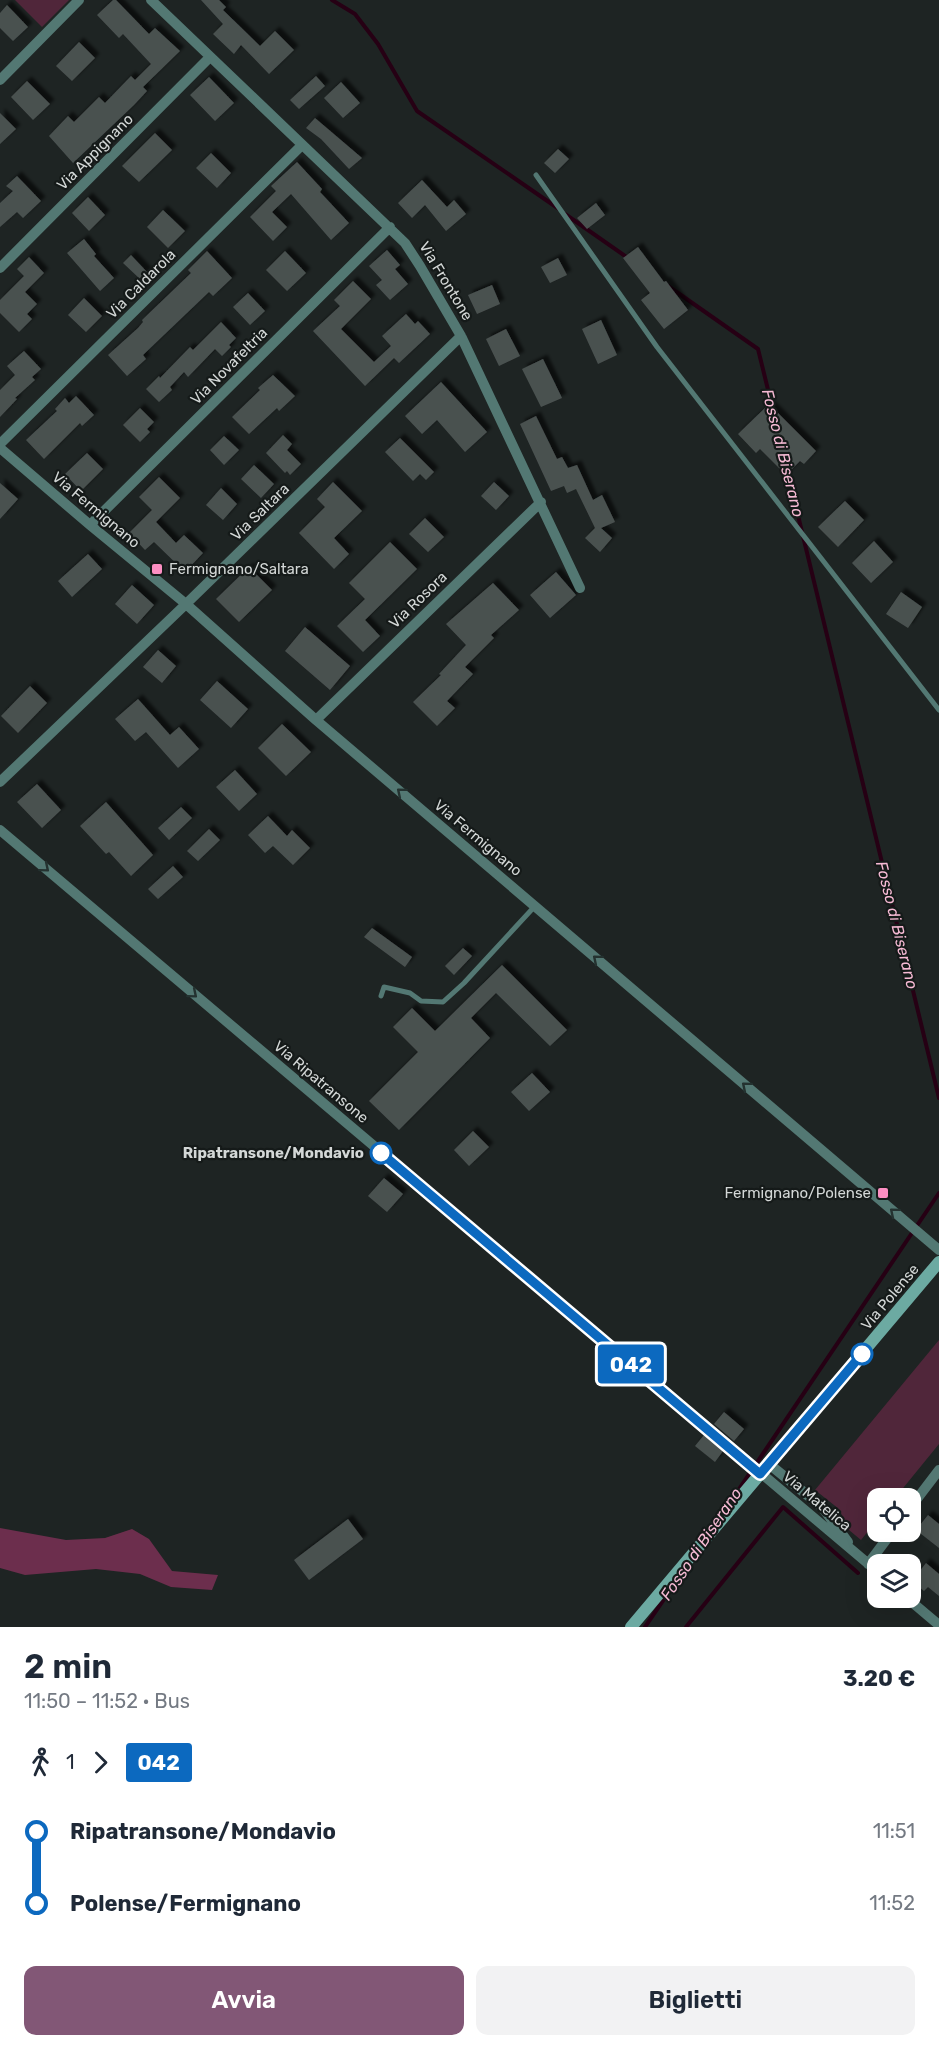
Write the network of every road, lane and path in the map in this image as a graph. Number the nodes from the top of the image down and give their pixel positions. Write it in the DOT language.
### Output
graph roads {
  1 [pos="79,0"];
  2 [pos="151,0"];
  3 [pos="210,57"];
  4 [pos="0,80"];
  5 [pos="302,145"];
  6 [pos="536,175"];
  7 [pos="390,227"];
  8 [pos="0,268"];
  9 [pos="461,336"];
  10 [pos="0,446"];
  11 [pos="541,502"];
  12 [pos="90,525"];
  13 [pos="580,588"];
  14 [pos="186,604"];
  15 [pos="939,710"];
  16 [pos="316,720"];
  17 [pos="0,782"];
  18 [pos="0,830"];
  19 [pos="535,906"];
  20 [pos="381,996"];
  21 [pos="939,1250"];
  22 [pos="939,1262"];
  23 [pos="765,1469"];
  24 [pos="939,1470"];
  25 [pos="921,1494"];
  26 [pos="884,1542"];
  27 [pos="855,1552"];
  28 [pos="875,1554"];
  29 [pos="867,1562"];
  30 [pos="919,1608"];
  31 [pos="939,1625"];
  32 [pos="631,1627"];
  1 -- 4 [label="street"];
  2 -- 3 [label="street, Via Frontone"];
  3 -- 5 [label="street, Via Frontone"];
  3 -- 8 [label="street, Via Appignano"];
  5 -- 7 [label="street, Via Frontone"];
  5 -- 10 [label="street, Via Caldarola"];
  6 -- 15 [label="lane"];
  7 -- 9 [label="street, Via Frontone"];
  7 -- 12 [label="street, Via Novafeltria"];
  9 -- 11 [label="street, Via Frontone"];
  9 -- 14 [label="street, Via Saltara"];
  10 -- 12 [label="street, Via Fermignano"];
  11 -- 13 [label="street, Via Frontone"];
  11 -- 16 [label="street, Via Rosora"];
  12 -- 14 [label="street, Via Fermignano"];
  14 -- 16 [label="street, Via Fermignano"];
  14 -- 17 [label="street, Via Saltara"];
  19 -- 16 [label="street, Via Fermignano, one-way"];
  18 -- 23 [label="street, Via Ripatransone, one-way"];
  19 -- 20 [label="lane"];
  21 -- 19 [label="street, Via Fermignano, one-way"];
  22 -- 23 [label="main road, Via Polense"];
  23 -- 27 [label="street, Via Matelica"];
  23 -- 27 [label="street, Via Matelica"];
  23 -- 32 [label="main road, Via Polense"];
  24 -- 25 [label="street"];
  26 -- 28 [label="street"];
  27 -- 29 [label="street, Via Matelica"];
  30 -- 31 [label="street"];
}
